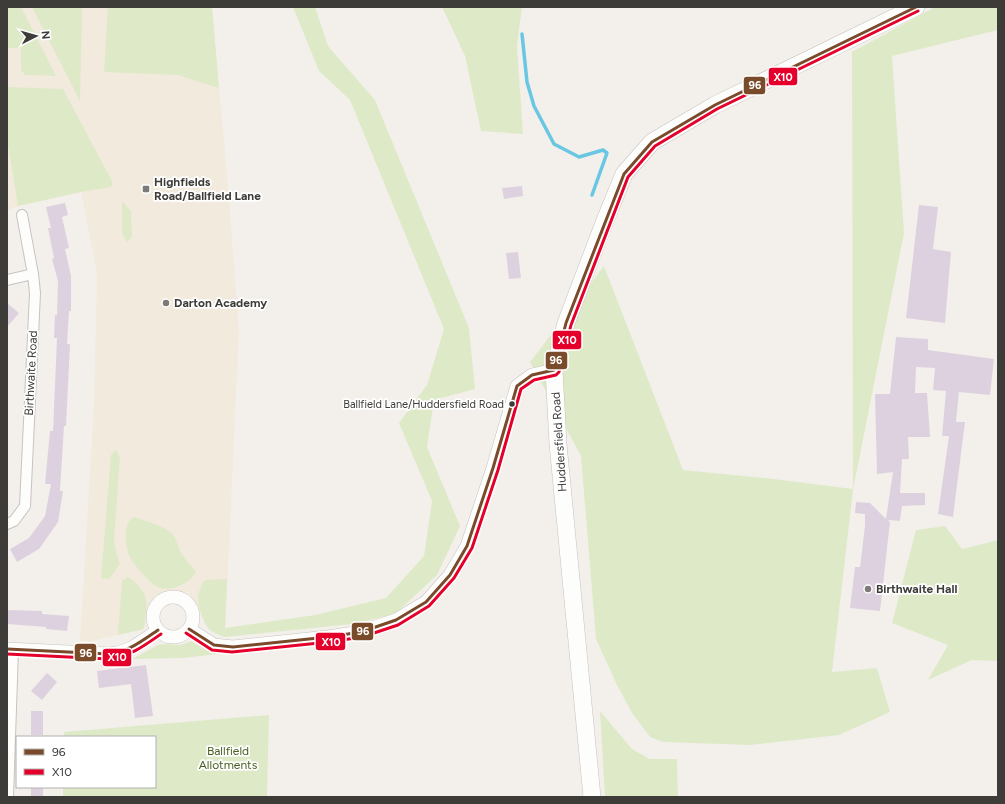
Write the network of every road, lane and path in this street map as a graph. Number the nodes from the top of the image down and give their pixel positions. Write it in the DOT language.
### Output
graph roads {
  1 [pos="916,7"];
  2 [pos="22,215"];
  3 [pos="33,274"];
  4 [pos="7,280"];
  5 [pos="554,370"];
  6 [pos="7,524"];
  7 [pos="189,629"];
  8 [pos="158,630"];
  9 [pos="10,649"];
  10 [pos="8,760"];
  11 [pos="8,797"];
  12 [pos="592,797"];
  1 -- 5 [label="highway, Huddersfield Road"];
  2 -- 3 [label="street, Birthwaite Road"];
  3 -- 4 [label="street"];
  3 -- 6 [label="street, Birthwaite Road"];
  5 -- 7 [label="street"];
  5 -- 12 [label="highway, Huddersfield Road"];
  7 -- 8 [label="street"];
  7 -- 8 [label="street"];
  8 -- 9 [label="street"];
  9 -- 10 [label="street"];
  10 -- 11 [label="street"];
}
